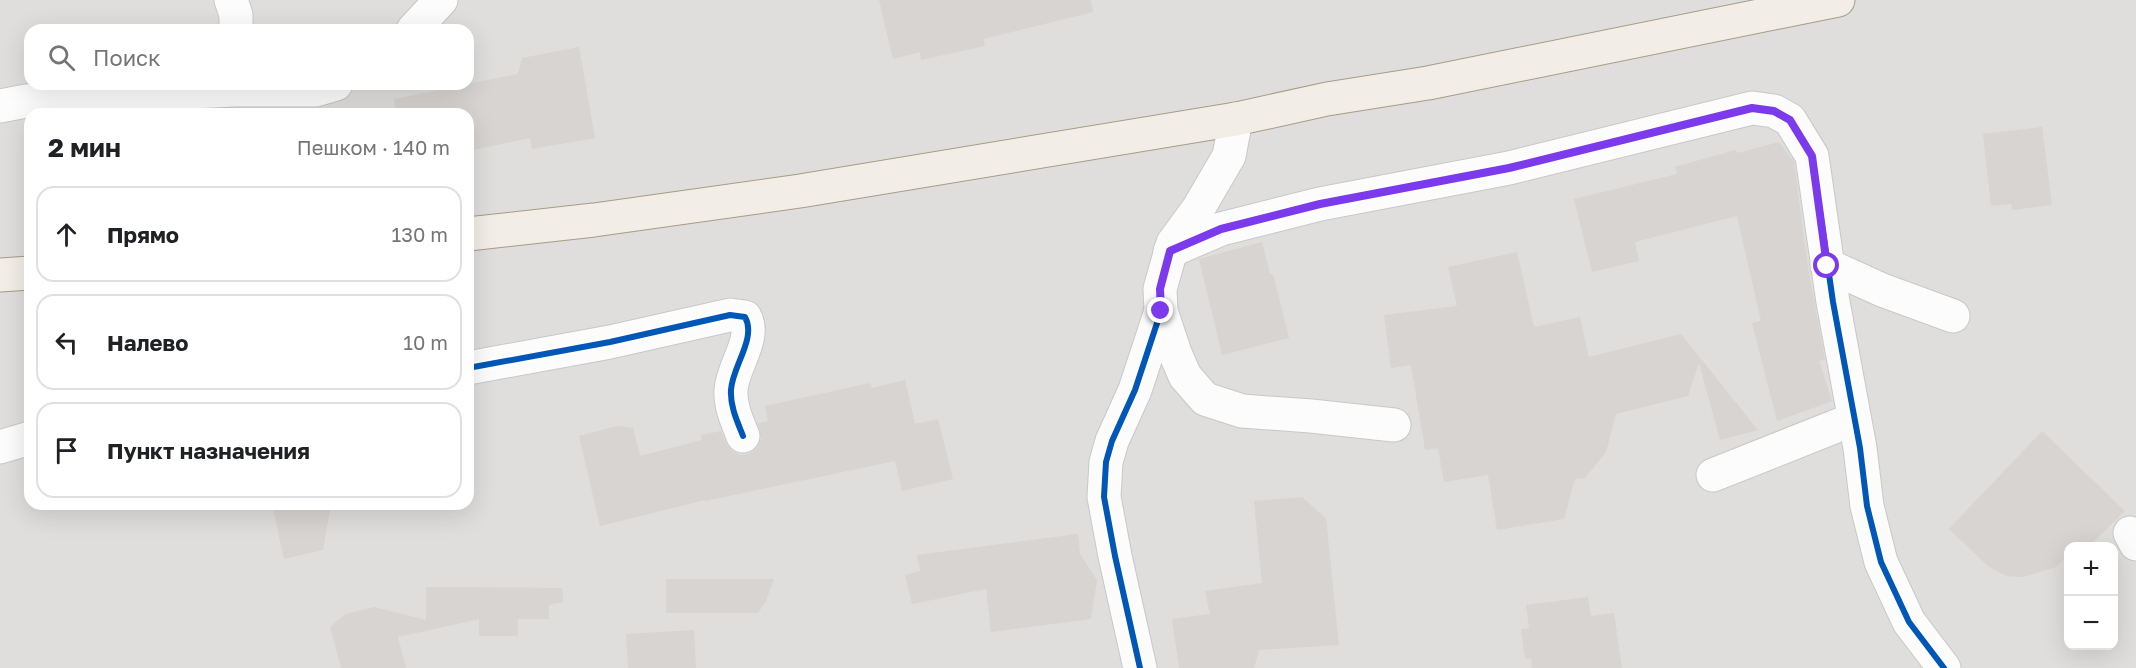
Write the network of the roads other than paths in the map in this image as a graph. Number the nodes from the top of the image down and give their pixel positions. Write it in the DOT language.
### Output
graph roads {
  1 [pos="231,0"];
  2 [pos="441,0"];
  3 [pos="1838,0"];
  4 [pos="236,24"];
  5 [pos="419,24"];
  6 [pos="191,90"];
  7 [pos="0,106"];
  8 [pos="1236,119"];
  9 [pos="474,233"];
  10 [pos="1170,251"];
  11 [pos="1827,266"];
  12 [pos="24,273"];
  13 [pos="0,275"];
  14 [pos="1161,311"];
  15 [pos="1953,316"];
  16 [pos="474,367"];
  17 [pos="1854,419"];
  18 [pos="1394,424"];
  19 [pos="743,436"];
  20 [pos="24,440"];
  21 [pos="0,447"];
  22 [pos="1713,475"];
  23 [pos="1937,666"];
  24 [pos="1140,668"];
  1 -- 4 [label="street"];
  2 -- 5 [label="street"];
  3 -- 8 [label="main road"];
  6 -- 7 [label="street"];
  8 -- 9 [label="main road"];
  8 -- 10 [label="street"];
  10 -- 11 [label="street"];
  10 -- 14 [label="street"];
  11 -- 15 [label="street"];
  11 -- 17 [label="street"];
  12 -- 13 [label="main road"];
  14 -- 18 [label="street"];
  14 -- 24 [label="street"];
  16 -- 19 [label="street"];
  17 -- 22 [label="street"];
  17 -- 23 [label="street"];
  20 -- 21 [label="street"];
}
